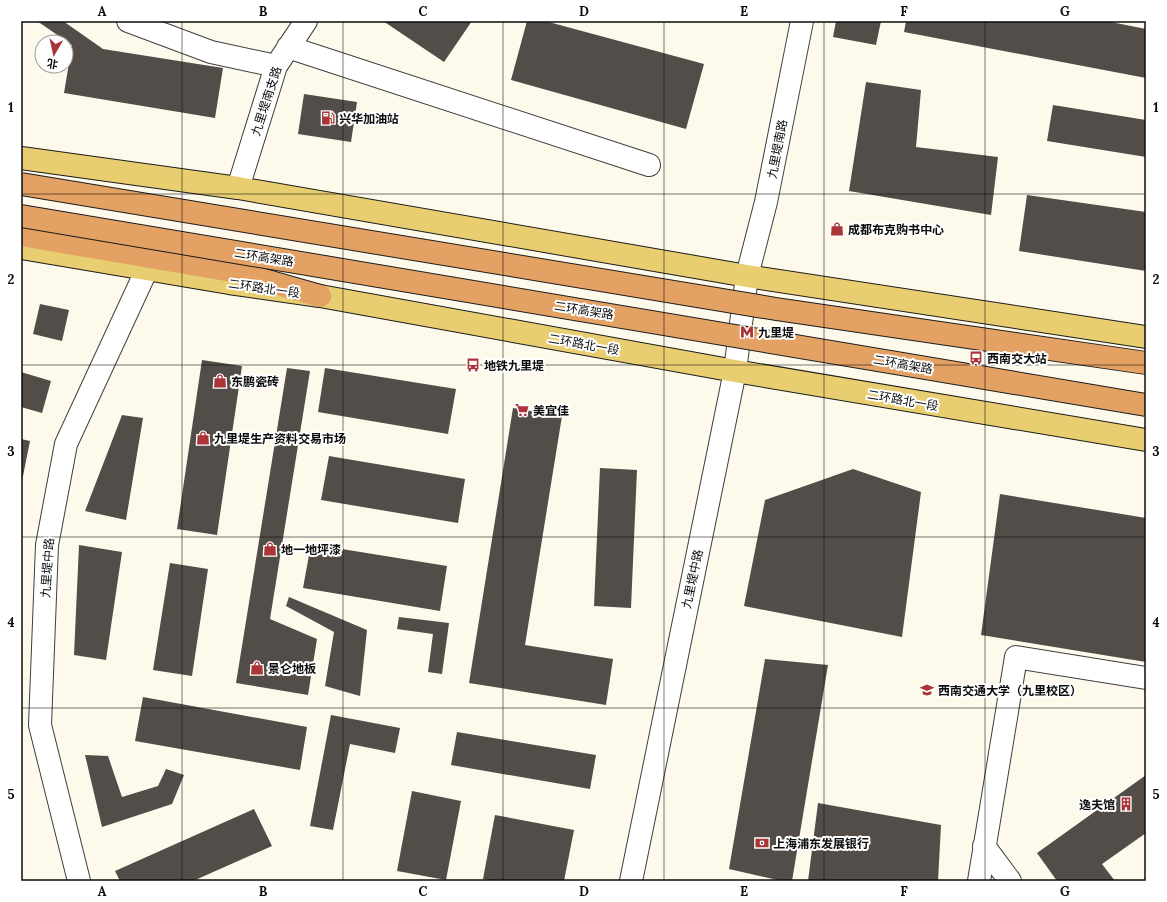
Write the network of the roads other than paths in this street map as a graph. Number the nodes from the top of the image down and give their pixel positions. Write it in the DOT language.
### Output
graph roads {
  1 [pos="128,21"];
  2 [pos="306,21"];
  3 [pos="802,21"];
  4 [pos="288,47"];
  5 [pos="276,66"];
  6 [pos="21,158"];
  7 [pos="650,165"];
  8 [pos="21,184"];
  9 [pos="238,188"];
  10 [pos="21,216"];
  11 [pos="21,234"];
  12 [pos="21,248"];
  13 [pos="146,269"];
  14 [pos="747,276"];
  15 [pos="320,296"];
  16 [pos="1146,337"];
  17 [pos="1146,363"];
  18 [pos="735,371"];
  19 [pos="1146,405"];
  20 [pos="1146,440"];
  21 [pos="1146,678"];
  22 [pos="984,846"];
  23 [pos="79,881"];
  24 [pos="631,881"];
  25 [pos="979,881"];
  26 [pos="1010,881"];
  1 -- 5 [label="street"];
  2 -- 4 [label="street, 九里堤南支路"];
  3 -- 14 [label="street, 九里堤南路"];
  4 -- 5 [label="street, 九里堤南支路"];
  4 -- 7 [label="street"];
  5 -- 9 [label="street, 九里堤南支路"];
  6 -- 9 [label="main road"];
  8 -- 17 [label="highway, bridge"];
  9 -- 14 [label="main road"];
  10 -- 19 [label="highway, 二环高架路, bridge"];
  11 -- 15 [label="highway"];
  12 -- 13 [label="main road, 二环路北一段"];
  13 -- 15 [label="main road, 二环路北一段"];
  13 -- 23 [label="street, 九里堤中路"];
  14 -- 16 [label="main road"];
  14 -- 18 [label="street, 九里堤中路"];
  15 -- 18 [label="main road, 二环路北一段"];
  18 -- 20 [label="main road, 二环路北一段"];
  18 -- 24 [label="street, 九里堤中路"];
  21 -- 22 [label="street"];
  22 -- 25 [label="street"];
  22 -- 26 [label="street"];
}
